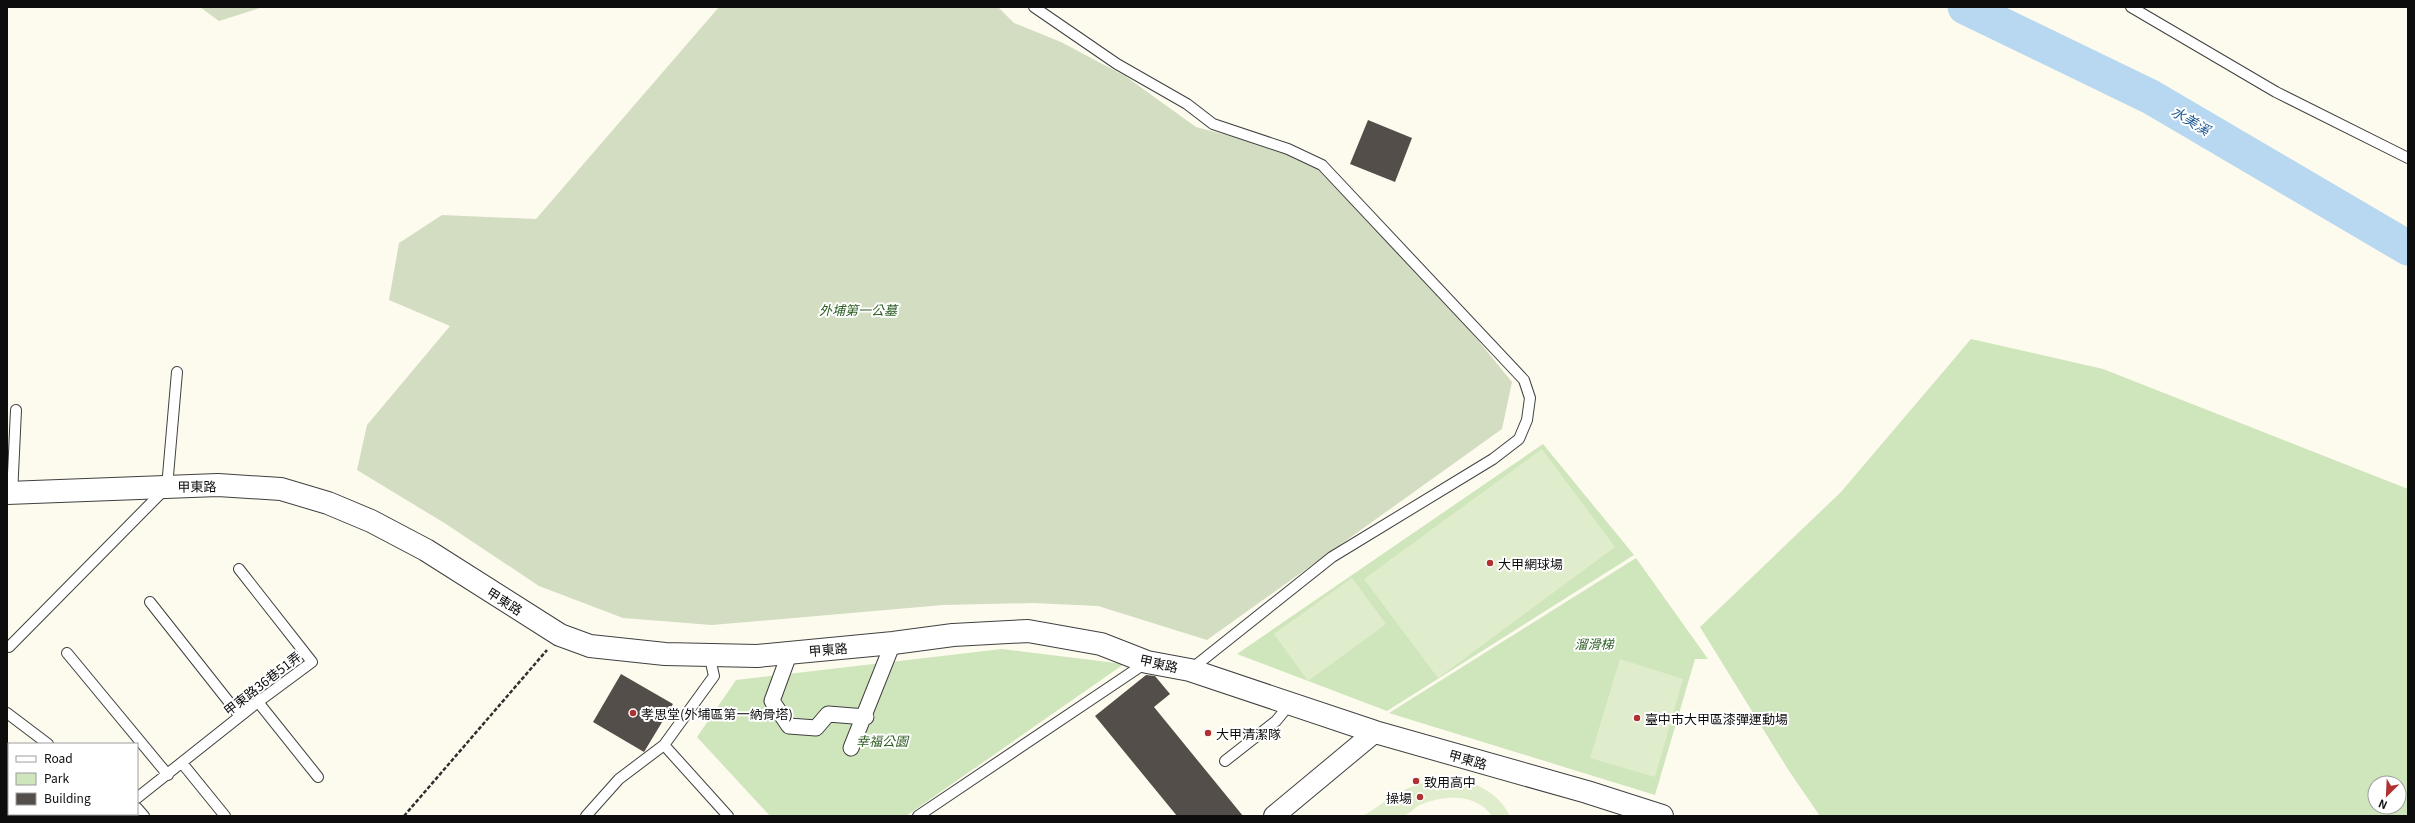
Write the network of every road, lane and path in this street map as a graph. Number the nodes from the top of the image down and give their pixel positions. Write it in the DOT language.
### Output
graph roads {
  1 [pos="1034,7"];
  2 [pos="2130,7"];
  3 [pos="2408,158"];
  4 [pos="178,372"];
  5 [pos="16,410"];
  6 [pos="167,487"];
  7 [pos="9,496"];
  8 [pos="239,569"];
  9 [pos="150,602"];
  10 [pos="560,635"];
  11 [pos="893,643"];
  12 [pos="9,647"];
  13 [pos="67,652"];
  14 [pos="790,652"];
  15 [pos="709,653"];
  16 [pos="1147,662"];
  17 [pos="1190,670"];
  18 [pos="258,702"];
  19 [pos="1290,704"];
  20 [pos="7,713"];
  21 [pos="240,716"];
  22 [pos="866,717"];
  23 [pos="1375,732"];
  24 [pos="47,743"];
  25 [pos="664,745"];
  26 [pos="852,748"];
  27 [pos="1225,761"];
  28 [pos="182,763"];
  29 [pos="168,775"];
  30 [pos="318,777"];
  31 [pos="138,797"];
  32 [pos="225,816"];
  33 [pos="404,816"];
  34 [pos="586,816"];
  35 [pos="728,816"];
  36 [pos="918,816"];
  37 [pos="1274,816"];
  38 [pos="1662,816"];
  1 -- 17 [label="lane"];
  2 -- 3 [label="lane"];
  4 -- 6 [label="lane"];
  5 -- 7 [label="lane"];
  6 -- 7 [label="street, 甲東路"];
  6 -- 10 [label="street, 甲東路"];
  6 -- 12 [label="lane"];
  8 -- 18 [label="lane, 甲東路36巷51弄"];
  9 -- 21 [label="lane"];
  10 -- 15 [label="street, 甲東路"];
  10 -- 33 [label="path"];
  11 -- 14 [label="street, 甲東路"];
  11 -- 16 [label="street, 甲東路"];
  11 -- 22 [label="street"];
  13 -- 29 [label="lane"];
  14 -- 15 [label="street, 甲東路"];
  14 -- 22 [label="street"];
  15 -- 25 [label="lane"];
  16 -- 17 [label="street, 甲東路"];
  16 -- 36 [label="lane"];
  17 -- 19 [label="street, 甲東路"];
  18 -- 21 [label="lane, 甲東路36巷51弄"];
  18 -- 30 [label="lane"];
  19 -- 23 [label="street, 甲東路"];
  19 -- 27 [label="lane"];
  20 -- 24 [label="lane"];
  21 -- 28 [label="lane, 甲東路36巷51弄"];
  22 -- 26 [label="street"];
  23 -- 37 [label="street"];
  23 -- 38 [label="street, 甲東路"];
  25 -- 34 [label="lane"];
  25 -- 35 [label="lane"];
  28 -- 29 [label="lane, 甲東路36巷51弄"];
  28 -- 32 [label="lane"];
  29 -- 31 [label="lane, 甲東路36巷51弄"];
}
